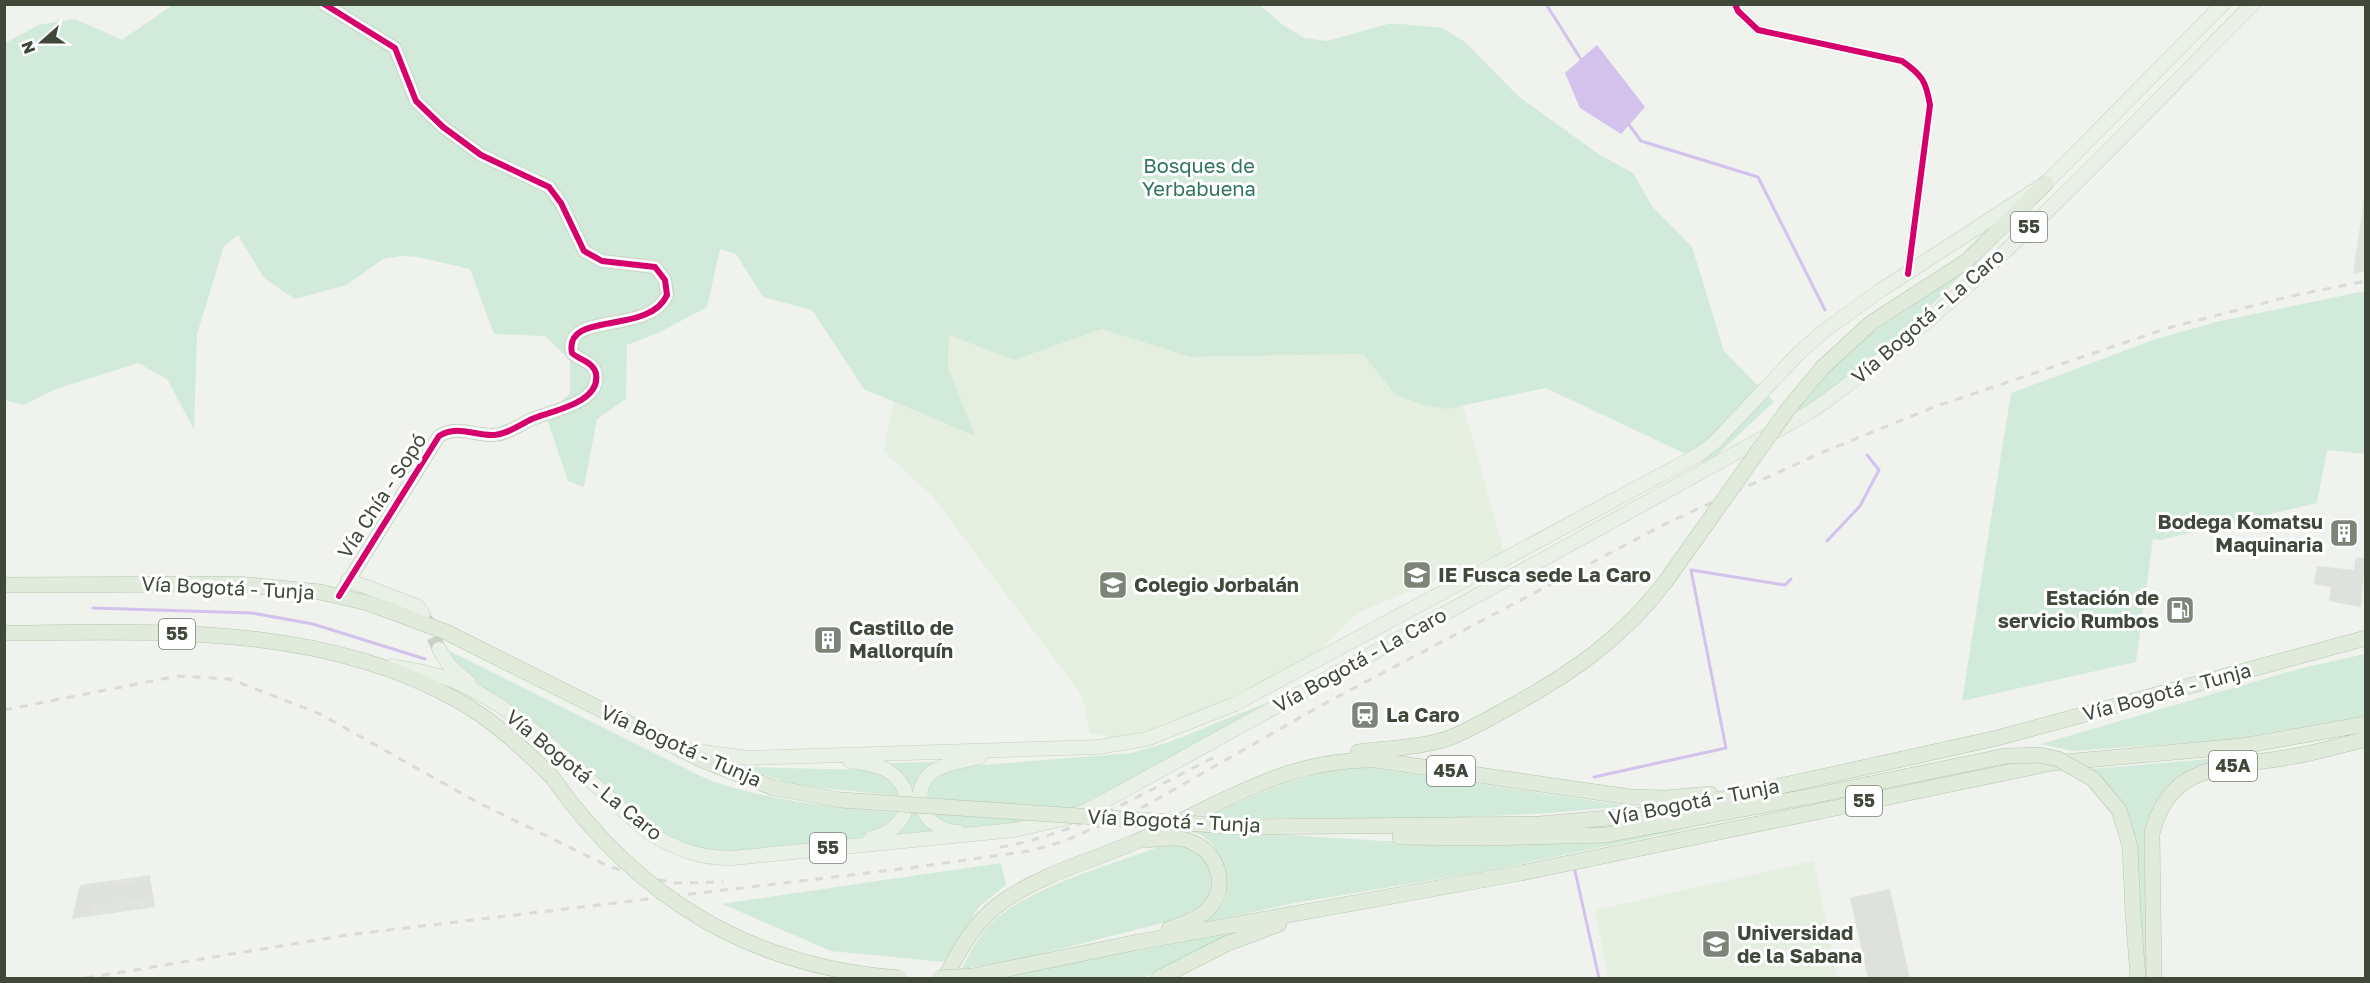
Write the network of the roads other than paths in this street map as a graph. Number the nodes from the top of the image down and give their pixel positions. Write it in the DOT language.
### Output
graph roads {
  1 [pos="324,4"];
  2 [pos="1735,4"];
  3 [pos="2223,4"];
  4 [pos="2253,4"];
  5 [pos="2046,183"];
  6 [pos="1908,274"];
  7 [pos="348,580"];
  8 [pos="4,585"];
  9 [pos="339,596"];
  10 [pos="423,614"];
  11 [pos="4,633"];
  12 [pos="2366,638"];
  13 [pos="439,649"];
  14 [pos="347,657"];
  15 [pos="496,705"];
  16 [pos="2366,724"];
  17 [pos="2366,739"];
  18 [pos="678,748"];
  19 [pos="999,751"];
  20 [pos="818,756"];
  21 [pos="1306,766"];
  22 [pos="1779,786"];
  23 [pos="1244,827"];
  24 [pos="987,834"];
  25 [pos="1139,841"];
  26 [pos="789,852"];
  27 [pos="1366,901"];
  28 [pos="1138,942"];
  29 [pos="955,961"];
  30 [pos="2136,974"];
  31 [pos="900,978"];
  32 [pos="939,978"];
  33 [pos="945,978"];
  34 [pos="955,978"];
  35 [pos="1159,978"];
  36 [pos="2154,978"];
  1 -- 7 [label="street, Vía Chía - Sopó"];
  2 -- 6 [label="street"];
  3 -- 5 [label="main road, Vía Bogotá - La Caro / 55"];
  4 -- 24 [label="main road, Vía Bogotá - La Caro / 55"];
  5 -- 6 [label="main road, Vía Bogotá - La Caro / 55"];
  5 -- 21 [label="highway, bridge"];
  6 -- 19 [label="main road, Vía Bogotá - La Caro / 55"];
  7 -- 9 [label="street, Vía Chía - Sopó"];
  7 -- 10 [label="main road"];
  8 -- 9 [label="highway, Vía Bogotá - Tunja / 55"];
  9 -- 18 [label="highway, Vía Bogotá - Tunja / 55"];
  11 -- 14 [label="highway, 55"];
  12 -- 22 [label="highway, Vía Bogotá - Tunja / 55"];
  13 -- 15 [label="main road"];
  14 -- 15 [label="main road, Vía Bogotá - La Caro / 55"];
  14 -- 31 [label="highway, 55, bridge"];
  15 -- 26 [label="main road, Vía Bogotá - La Caro / 55"];
  16 -- 27 [label="highway, Vía Bogotá - Tunja / 55"];
  17 -- 36 [label="highway, 45A"];
  18 -- 20 [label="main road, Vía Bogotá - La Caro / 55"];
  18 -- 23 [label="highway, Vía Bogotá - Tunja / 55, bridge"];
  19 -- 20 [label="main road, Vía Bogotá - La Caro / 55"];
  19 -- 24 [label="main road"];
  20 -- 26 [label="main road"];
  21 -- 22 [label="highway, 45A"];
  21 -- 25 [label="highway, 45A"];
  22 -- 23 [label="highway, Vía Bogotá - Tunja / 55"];
  23 -- 30 [label="highway, 55, bridge"];
  24 -- 26 [label="main road, Vía Bogotá - La Caro / 55"];
  25 -- 28 [label="highway"];
  25 -- 29 [label="highway, 45A"];
  27 -- 28 [label="highway, Vía Bogotá - Tunja / 55"];
  27 -- 35 [label="highway"];
  28 -- 32 [label="highway, Vía Bogotá - Tunja / 55, bridge"];
  29 -- 33 [label="highway, 45A"];
  29 -- 34 [label="highway"];
}
